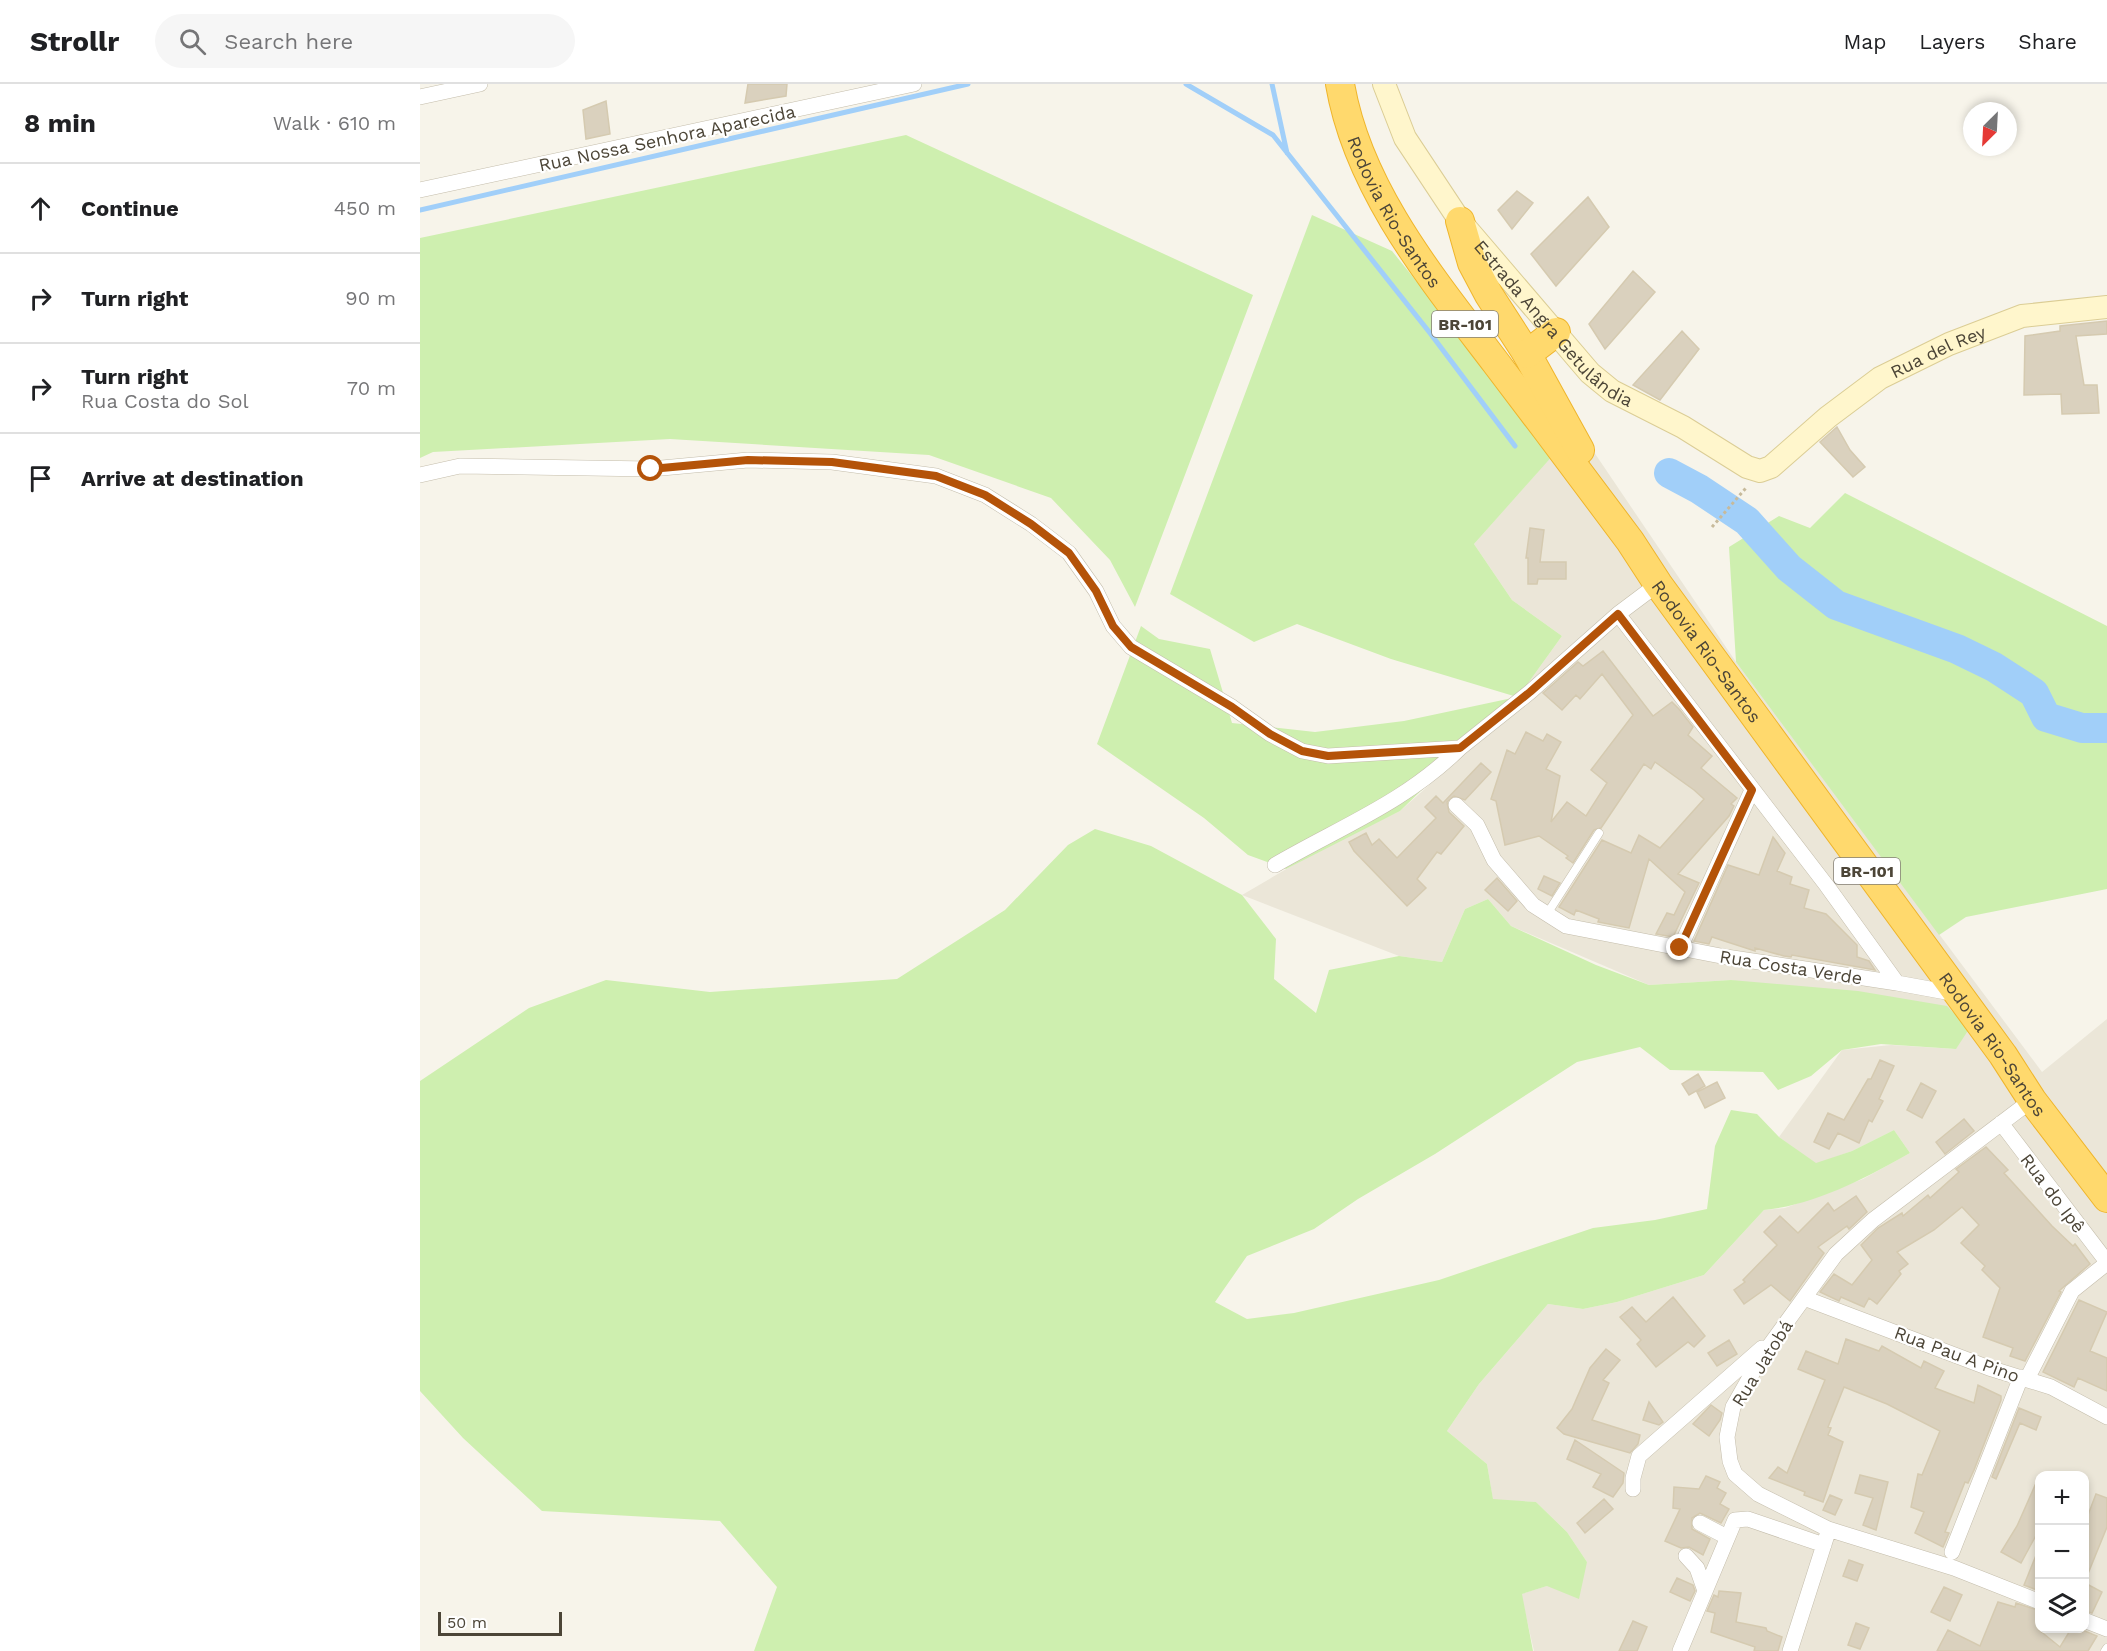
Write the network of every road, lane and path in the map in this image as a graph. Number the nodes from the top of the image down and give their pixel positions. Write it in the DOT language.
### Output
graph roads {
  1 [pos="480,84"];
  2 [pos="914,84"];
  3 [pos="1340,84"];
  4 [pos="1384,84"];
  5 [pos="420,97"];
  6 [pos="420,190"];
  7 [pos="1460,221"];
  8 [pos="2107,307"];
  9 [pos="1556,332"];
  10 [pos="1527,354"];
  11 [pos="1792,449"];
  12 [pos="420,475"];
  13 [pos="1741,494"];
  14 [pos="1712,527"];
  15 [pos="1630,541"];
  16 [pos="1658,584"];
  17 [pos="1618,614"];
  18 [pos="1460,748"];
  19 [pos="1752,790"];
  20 [pos="1456,805"];
  21 [pos="1599,833"];
  22 [pos="1275,865"];
  23 [pos="1547,914"];
  24 [pos="1680,948"];
  25 [pos="1897,983"];
  26 [pos="1957,994"];
  27 [pos="2032,1100"];
  28 [pos="2001,1123"];
  29 [pos="2107,1198"];
  30 [pos="2107,1262"];
  31 [pos="1804,1298"];
  32 [pos="1778,1335"];
  33 [pos="2024,1378"];
  34 [pos="2107,1417"];
  35 [pos="1633,1489"];
  36 [pos="1700,1523"];
  37 [pos="1828,1529"];
  38 [pos="1727,1538"];
  39 [pos="1824,1545"];
  40 [pos="1952,1552"];
  41 [pos="1686,1556"];
  42 [pos="1704,1588"];
  43 [pos="2035,1600"];
  44 [pos="2089,1622"];
  45 [pos="2107,1629"];
  46 [pos="1680,1651"];
  47 [pos="1790,1651"];
  1 -- 5 [label="street"];
  2 -- 6 [label="street, Rua Nossa Senhora Aparecida"];
  3 -- 15 [label="highway, Rodovia Rio-Santos / BR-101"];
  4 -- 7 [label="street, Estrada Angra Getulândia"];
  7 -- 9 [label="street, Estrada Angra Getulândia"];
  7 -- 10 [label="highway"];
  8 -- 11 [label="street, Rua del Rey"];
  9 -- 10 [label="highway"];
  9 -- 11 [label="street, Estrada Angra Getulândia"];
  10 -- 15 [label="highway"];
  12 -- 18 [label="street"];
  13 -- 14 [label="path"];
  15 -- 16 [label="highway, Rodovia Rio-Santos / BR-101"];
  16 -- 17 [label="street"];
  16 -- 26 [label="highway, Rodovia Rio-Santos / BR-101"];
  17 -- 18 [label="street"];
  17 -- 19 [label="street"];
  18 -- 22 [label="street"];
  19 -- 24 [label="street"];
  19 -- 25 [label="street"];
  20 -- 23 [label="street, Rua Costa Verde"];
  21 -- 23 [label="lane"];
  23 -- 24 [label="street, Rua Costa Verde"];
  24 -- 25 [label="street, Rua Costa Verde"];
  25 -- 26 [label="street, Rua Costa Verde"];
  26 -- 27 [label="highway, Rodovia Rio-Santos / BR-101"];
  27 -- 28 [label="street, Rua Jatobá"];
  27 -- 29 [label="highway, Rodovia Rio-Santos / BR-101"];
  28 -- 30 [label="street, Rua do Ipê"];
  28 -- 31 [label="street, Rua Jatobá"];
  30 -- 33 [label="street"];
  31 -- 32 [label="street, Rua Jatobá"];
  31 -- 33 [label="street, Rua Pau A Pino"];
  32 -- 35 [label="street"];
  32 -- 37 [label="street, Rua Jatobá"];
  33 -- 34 [label="street, Rua Pau A Pino"];
  33 -- 40 [label="street"];
  36 -- 38 [label="street"];
  37 -- 39 [label="street"];
  37 -- 43 [label="street, Rua Jatobá"];
  38 -- 39 [label="street"];
  38 -- 42 [label="street"];
  39 -- 47 [label="street"];
  41 -- 42 [label="street"];
  42 -- 46 [label="street"];
  44 -- 45 [label="street"];
}
